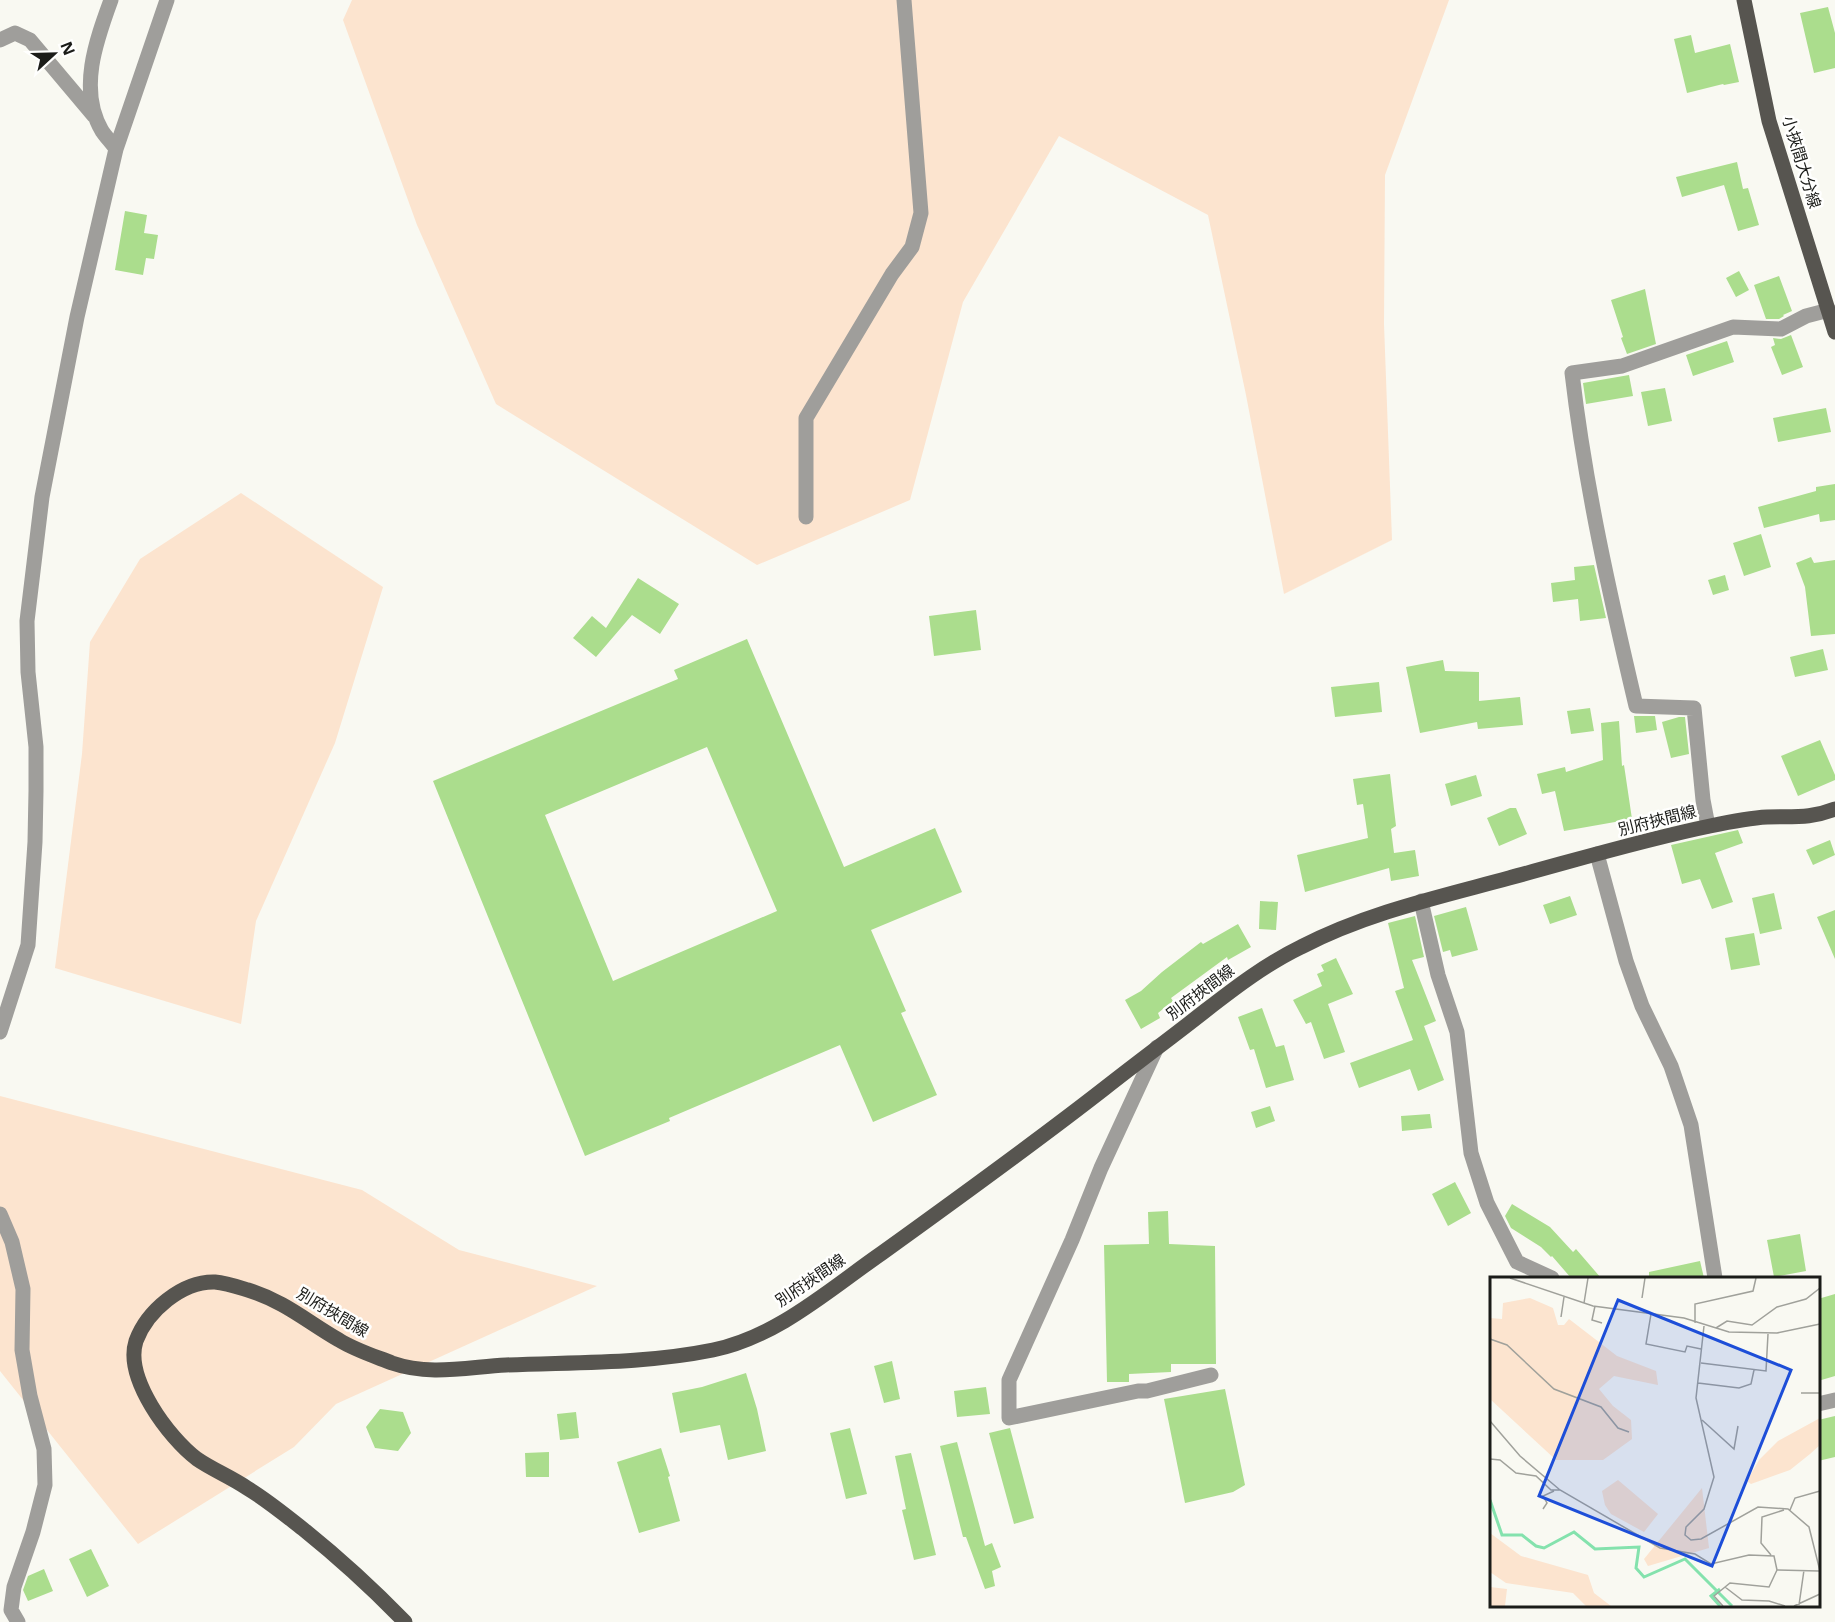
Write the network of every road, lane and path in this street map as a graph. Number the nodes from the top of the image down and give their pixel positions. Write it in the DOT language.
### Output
graph roads {
  1 [pos="111,0"];
  2 [pos="167,0"];
  3 [pos="904,0"];
  4 [pos="1744,0"];
  5 [pos="0,40"];
  6 [pos="96,118"];
  7 [pos="116,149"];
  8 [pos="1829,310"];
  9 [pos="1835,332"];
  10 [pos="806,517"];
  11 [pos="1835,809"];
  12 [pos="1708,826"];
  13 [pos="1597,854"];
  14 [pos="1420,901"];
  15 [pos="0,1032"];
  16 [pos="1157,1047"];
  17 [pos="0,1214"];
  18 [pos="1550,1277"];
  19 [pos="1715,1277"];
  20 [pos="1211,1376"];
  21 [pos="1835,1400"];
  22 [pos="1820,1404"];
  23 [pos="18,1622"];
  24 [pos="405,1622"];
  1 -- 6 [label="street"];
  2 -- 7 [label="street"];
  3 -- 10 [label="street"];
  4 -- 8 [label="main road, 小挾間大分線"];
  5 -- 6 [label="street"];
  6 -- 7 [label="street"];
  7 -- 15 [label="street"];
  8 -- 9 [label="main road, 小挾間大分線"];
  8 -- 12 [label="street"];
  11 -- 12 [label="main road, 別府挾間線"];
  12 -- 13 [label="main road, 別府挾間線"];
  13 -- 14 [label="main road, 別府挾間線"];
  13 -- 19 [label="street"];
  14 -- 16 [label="main road, 別府挾間線"];
  14 -- 18 [label="street"];
  16 -- 20 [label="street"];
  16 -- 24 [label="main road, 別府挾間線"];
  17 -- 23 [label="street"];
  21 -- 22 [label="street"];
}
